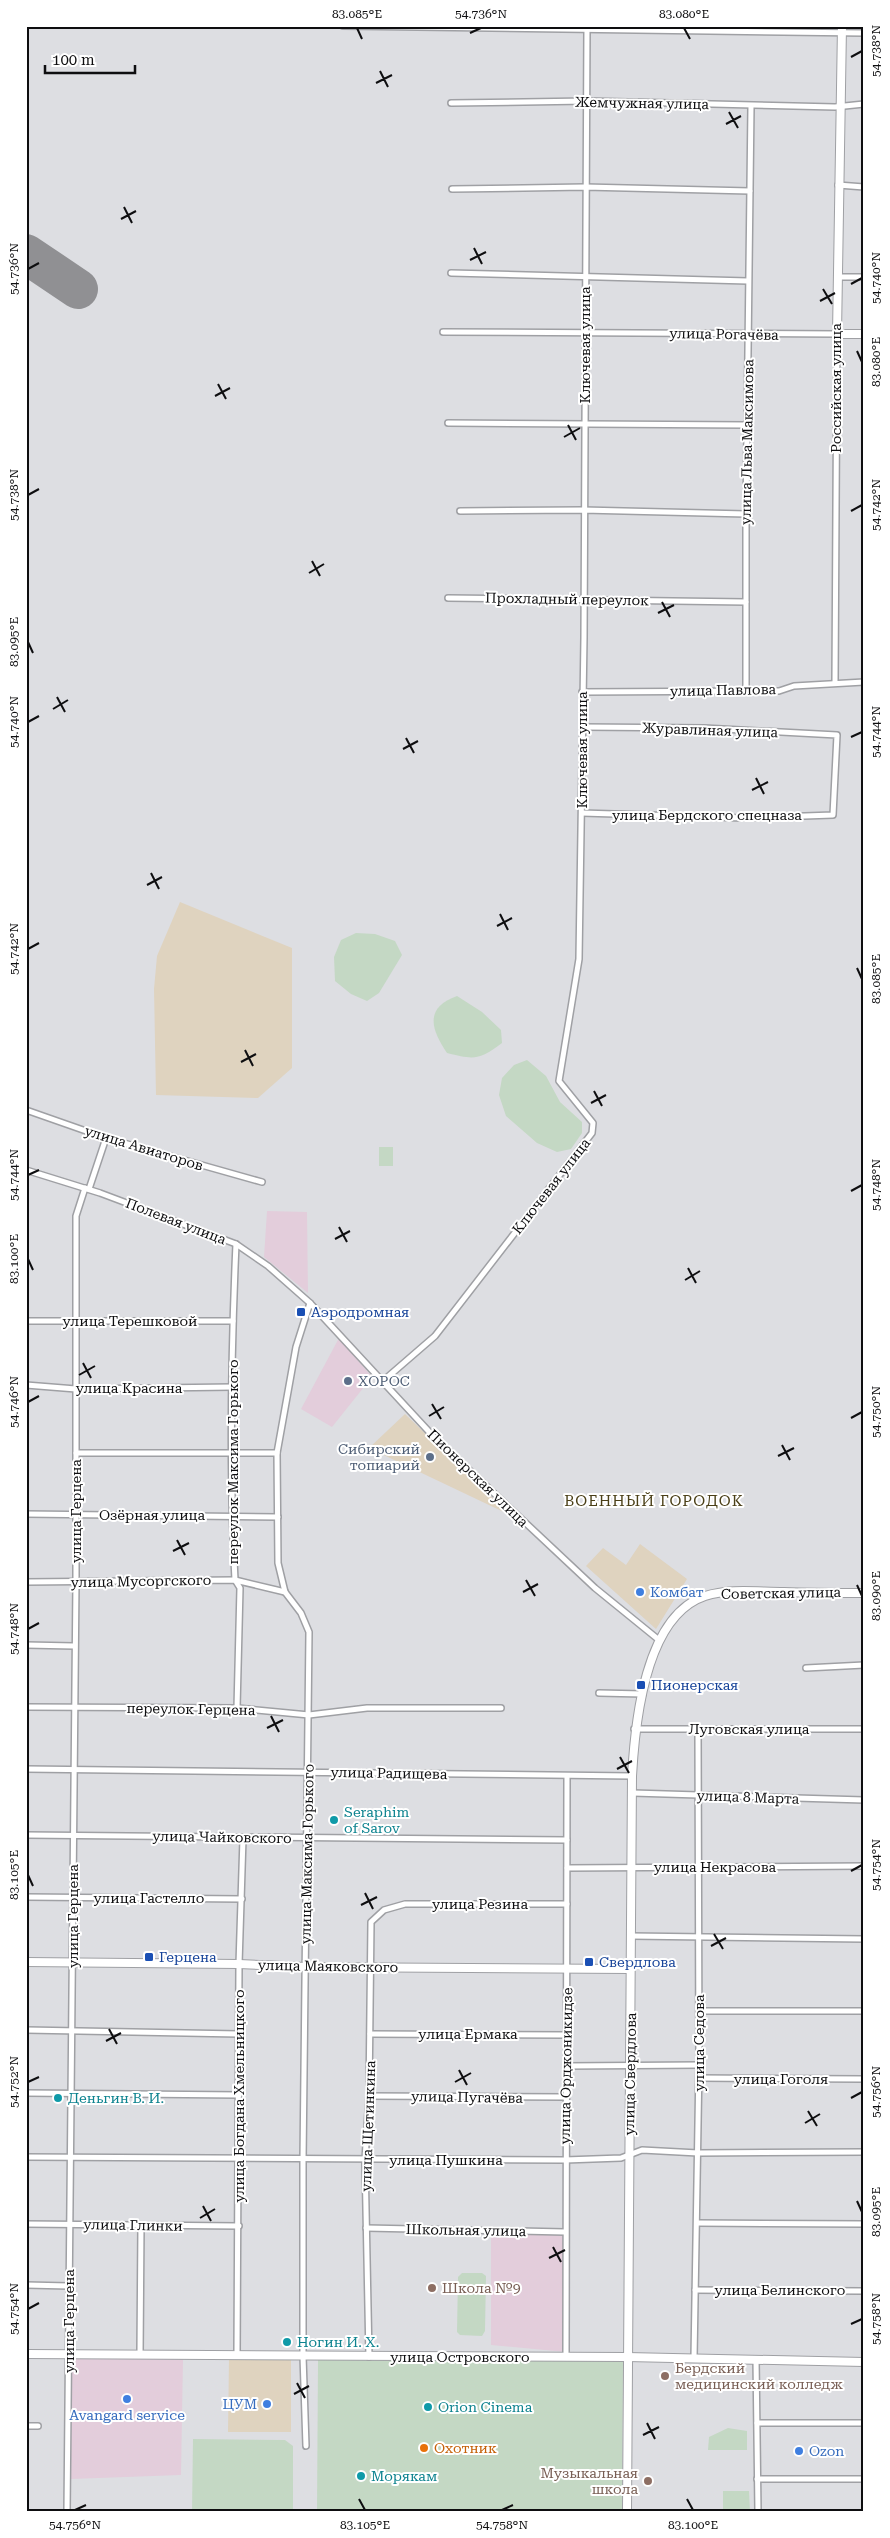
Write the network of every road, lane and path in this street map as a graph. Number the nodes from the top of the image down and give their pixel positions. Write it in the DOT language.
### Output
graph roads {
  1 [pos="500,26"];
  2 [pos="344,27"];
  3 [pos="423,28"];
  4 [pos="587,28"];
  5 [pos="644,29"];
  6 [pos="742,29"];
  7 [pos="842,30"];
  8 [pos="864,33"];
  9 [pos="587,101"];
  10 [pos="451,103"];
  11 [pos="864,104"];
  12 [pos="841,105"];
  13 [pos="751,106"];
  14 [pos="838,185"];
  15 [pos="864,187"];
  16 [pos="452,188"];
  17 [pos="585,188"];
  18 [pos="750,192"];
  19 [pos="451,273"];
  20 [pos="585,275"];
  21 [pos="838,277"];
  22 [pos="864,277"];
  23 [pos="748,281"];
  24 [pos="443,332"];
  25 [pos="584,332"];
  26 [pos="837,334"];
  27 [pos="864,334"];
  28 [pos="748,335"];
  29 [pos="448,422"];
  30 [pos="585,423"];
  31 [pos="747,425"];
  32 [pos="583,510"];
  33 [pos="460,511"];
  34 [pos="746,514"];
  35 [pos="448,598"];
  36 [pos="582,598"];
  37 [pos="746,602"];
  38 [pos="864,682"];
  39 [pos="835,683"];
  40 [pos="746,691"];
  41 [pos="582,692"];
  42 [pos="583,727"];
  43 [pos="582,814"];
  44 [pos="832,815"];
  45 [pos="26,1110"];
  46 [pos="106,1138"];
  47 [pos="26,1170"];
  48 [pos="262,1182"];
  49 [pos="87,1189"];
  50 [pos="236,1244"];
  51 [pos="310,1303"];
  52 [pos="233,1320"];
  53 [pos="26,1321"];
  54 [pos="76,1321"];
  55 [pos="383,1381"];
  56 [pos="26,1385"];
  57 [pos="233,1387"];
  58 [pos="76,1389"];
  59 [pos="76,1453"];
  60 [pos="232,1453"];
  61 [pos="277,1453"];
  62 [pos="26,1514"];
  63 [pos="76,1515"];
  64 [pos="231,1515"];
  65 [pos="278,1517"];
  66 [pos="234,1580"];
  67 [pos="26,1582"];
  68 [pos="76,1582"];
  69 [pos="285,1592"];
  70 [pos="864,1592"];
  71 [pos="659,1640"];
  72 [pos="26,1645"];
  73 [pos="74,1646"];
  74 [pos="864,1665"];
  75 [pos="806,1668"];
  76 [pos="599,1693"];
  77 [pos="643,1694"];
  78 [pos="26,1706"];
  79 [pos="74,1708"];
  80 [pos="237,1708"];
  81 [pos="500,1708"];
  82 [pos="309,1715"];
  83 [pos="698,1728"];
  84 [pos="634,1729"];
  85 [pos="864,1729"];
  86 [pos="26,1769"];
  87 [pos="74,1769"];
  88 [pos="308,1771"];
  89 [pos="632,1776"];
  90 [pos="567,1777"];
  91 [pos="633,1793"];
  92 [pos="700,1796"];
  93 [pos="864,1800"];
  94 [pos="26,1835"];
  95 [pos="73,1835"];
  96 [pos="243,1838"];
  97 [pos="307,1839"];
  98 [pos="567,1840"];
  99 [pos="864,1866"];
  100 [pos="699,1867"];
  101 [pos="567,1868"];
  102 [pos="632,1868"];
  103 [pos="26,1897"];
  104 [pos="73,1897"];
  105 [pos="242,1899"];
  106 [pos="567,1904"];
  107 [pos="393,1906"];
  108 [pos="631,1936"];
  109 [pos="699,1937"];
  110 [pos="864,1939"];
  111 [pos="26,1962"];
  112 [pos="73,1962"];
  113 [pos="239,1964"];
  114 [pos="306,1968"];
  115 [pos="370,1968"];
  116 [pos="567,1969"];
  117 [pos="630,1969"];
  118 [pos="699,2010"];
  119 [pos="864,2011"];
  120 [pos="26,2030"];
  121 [pos="72,2031"];
  122 [pos="239,2034"];
  123 [pos="370,2034"];
  124 [pos="566,2035"];
  125 [pos="630,2064"];
  126 [pos="699,2065"];
  127 [pos="567,2066"];
  128 [pos="699,2078"];
  129 [pos="864,2080"];
  130 [pos="26,2093"];
  131 [pos="71,2093"];
  132 [pos="239,2095"];
  133 [pos="369,2096"];
  134 [pos="566,2097"];
  135 [pos="864,2152"];
  136 [pos="698,2153"];
  137 [pos="629,2155"];
  138 [pos="26,2157"];
  139 [pos="71,2158"];
  140 [pos="239,2160"];
  141 [pos="303,2160"];
  142 [pos="365,2160"];
  143 [pos="565,2160"];
  144 [pos="697,2223"];
  145 [pos="26,2224"];
  146 [pos="864,2224"];
  147 [pos="70,2225"];
  148 [pos="141,2225"];
  149 [pos="239,2226"];
  150 [pos="366,2228"];
  151 [pos="565,2232"];
  152 [pos="26,2285"];
  153 [pos="69,2286"];
  154 [pos="695,2290"];
  155 [pos="864,2291"];
  156 [pos="26,2354"];
  157 [pos="69,2354"];
  158 [pos="140,2354"];
  159 [pos="237,2355"];
  160 [pos="303,2356"];
  161 [pos="566,2356"];
  162 [pos="369,2357"];
  163 [pos="628,2357"];
  164 [pos="694,2358"];
  165 [pos="756,2360"];
  166 [pos="864,2362"];
  167 [pos="757,2423"];
  168 [pos="864,2423"];
  169 [pos="26,2426"];
  170 [pos="38,2426"];
  171 [pos="306,2446"];
  172 [pos="758,2479"];
  173 [pos="864,2479"];
  174 [pos="67,2512"];
  175 [pos="626,2512"];
  176 [pos="758,2512"];
  1 -- 3 [label="street"];
  1 -- 4 [label="street"];
  2 -- 3 [label="street"];
  4 -- 5 [label="street"];
  4 -- 9 [label="street, Ключевая улица"];
  5 -- 6 [label="street"];
  6 -- 7 [label="street"];
  7 -- 8 [label="street"];
  7 -- 12 [label="street, Российская улица"];
  9 -- 10 [label="street, Жемчужная улица"];
  9 -- 13 [label="street, Жемчужная улица"];
  9 -- 17 [label="street, Ключевая улица"];
  11 -- 12 [label="street, Жемчужная улица"];
  12 -- 13 [label="street, Жемчужная улица"];
  12 -- 14 [label="street, Российская улица"];
  13 -- 18 [label="street, улица Льва Максимова"];
  14 -- 15 [label="street"];
  14 -- 21 [label="street, Российская улица"];
  16 -- 17 [label="street"];
  17 -- 18 [label="street"];
  17 -- 20 [label="street, Ключевая улица"];
  18 -- 23 [label="street, улица Льва Максимова"];
  19 -- 20 [label="street"];
  20 -- 23 [label="street"];
  20 -- 25 [label="street, Ключевая улица"];
  21 -- 22 [label="street"];
  21 -- 26 [label="street, Российская улица"];
  23 -- 28 [label="street, улица Льва Максимова"];
  24 -- 25 [label="street, улица Рогачёва"];
  25 -- 28 [label="street, улица Рогачёва"];
  25 -- 30 [label="street, Ключевая улица"];
  26 -- 27 [label="street, улица Рогачёва"];
  26 -- 28 [label="street, улица Рогачёва"];
  26 -- 39 [label="street, Российская улица"];
  28 -- 31 [label="street, улица Льва Максимова"];
  29 -- 30 [label="street"];
  30 -- 31 [label="street"];
  30 -- 32 [label="street, Ключевая улица"];
  31 -- 34 [label="street, улица Льва Максимова"];
  32 -- 33 [label="street"];
  32 -- 34 [label="street"];
  32 -- 36 [label="street, Ключевая улица"];
  34 -- 37 [label="street, улица Льва Максимова"];
  35 -- 36 [label="street, Прохладный переулок"];
  36 -- 37 [label="street, Прохладный переулок"];
  36 -- 41 [label="street, Ключевая улица"];
  37 -- 40 [label="street, улица Льва Максимова"];
  38 -- 39 [label="street, улица Павлова"];
  39 -- 40 [label="street, улица Павлова"];
  40 -- 41 [label="street, улица Павлова"];
  41 -- 42 [label="street, Ключевая улица"];
  42 -- 43 [label="street, Ключевая улица"];
  42 -- 44 [label="street, Журавлиная улица"];
  43 -- 44 [label="street, улица Бердского спецназа"];
  43 -- 55 [label="street, Ключевая улица"];
  45 -- 46 [label="street, улица Авиаторов"];
  46 -- 48 [label="street, улица Авиаторов"];
  46 -- 49 [label="street, улица Герцена"];
  47 -- 49 [label="street, Полевая улица"];
  49 -- 50 [label="street, Полевая улица"];
  49 -- 54 [label="street, улица Герцена"];
  50 -- 51 [label="street, Полевая улица"];
  50 -- 52 [label="street, переулок Максима Горького"];
  51 -- 55 [label="street, Пионерская улица"];
  51 -- 61 [label="street, улица Максима Горького"];
  52 -- 54 [label="street, улица Терешковой"];
  52 -- 57 [label="street, переулок Максима Горького"];
  53 -- 54 [label="street, улица Терешковой"];
  54 -- 58 [label="street, улица Герцена"];
  55 -- 71 [label="street, Пионерская улица"];
  56 -- 58 [label="street, улица Красина"];
  57 -- 58 [label="street, улица Красина"];
  57 -- 60 [label="street, переулок Максима Горького"];
  58 -- 59 [label="street, улица Герцена"];
  59 -- 60 [label="street"];
  59 -- 63 [label="street, улица Герцена"];
  60 -- 61 [label="street"];
  60 -- 64 [label="street, переулок Максима Горького"];
  61 -- 65 [label="street, улица Максима Горького"];
  62 -- 63 [label="street, Озёрная улица"];
  63 -- 64 [label="street, Озёрная улица"];
  63 -- 68 [label="street, улица Герцена"];
  64 -- 65 [label="street, Озёрная улица"];
  64 -- 66 [label="street, переулок Максима Горького"];
  65 -- 69 [label="street, улица Максима Горького"];
  66 -- 68 [label="street, улица Мусоргского"];
  66 -- 69 [label="street, улица Мусоргского"];
  66 -- 80 [label="street, переулок Максима Горького"];
  67 -- 68 [label="street, улица Мусоргского"];
  68 -- 73 [label="street, улица Герцена"];
  69 -- 82 [label="street, улица Максима Горького"];
  70 -- 71 [label="street, Советская улица"];
  71 -- 77 [label="street, улица Свердлова"];
  72 -- 73 [label="street"];
  73 -- 79 [label="street, улица Герцена"];
  74 -- 75 [label="street"];
  76 -- 77 [label="street"];
  77 -- 84 [label="street, улица Свердлова"];
  78 -- 79 [label="street, переулок Герцена"];
  79 -- 80 [label="street, переулок Герцена"];
  79 -- 87 [label="street, улица Герцена"];
  80 -- 82 [label="street, переулок Герцена"];
  81 -- 82 [label="street"];
  82 -- 88 [label="street, улица Максима Горького"];
  83 -- 84 [label="street, Луговская улица"];
  83 -- 85 [label="street, Луговская улица"];
  83 -- 92 [label="street, улица Седова"];
  84 -- 89 [label="street, улица Свердлова"];
  86 -- 87 [label="street, улица Радищева"];
  87 -- 88 [label="street, улица Радищева"];
  87 -- 95 [label="street, улица Герцена"];
  88 -- 90 [label="street, улица Радищева"];
  88 -- 97 [label="street, улица Максима Горького"];
  89 -- 90 [label="street, улица Радищева"];
  89 -- 91 [label="street, улица Свердлова"];
  90 -- 98 [label="street, улица Орджоникидзе"];
  91 -- 92 [label="street, улица 8 Марта"];
  91 -- 102 [label="street, улица Свердлова"];
  92 -- 93 [label="street, улица 8 Марта"];
  92 -- 100 [label="street, улица Седова"];
  94 -- 95 [label="street, улица Чайковского"];
  95 -- 96 [label="street, улица Чайковского"];
  95 -- 104 [label="street, улица Герцена"];
  96 -- 97 [label="street, улица Чайковского"];
  96 -- 105 [label="street, улица Богдана Хмельницкого"];
  97 -- 98 [label="street, улица Чайковского"];
  97 -- 114 [label="street, улица Максима Горького"];
  98 -- 101 [label="street, улица Орджоникидзе"];
  99 -- 100 [label="street, улица Некрасова"];
  100 -- 102 [label="street, улица Некрасова"];
  100 -- 109 [label="street, улица Седова"];
  101 -- 102 [label="street, улица Некрасова"];
  101 -- 106 [label="street, улица Орджоникидзе"];
  102 -- 108 [label="street, улица Свердлова"];
  103 -- 104 [label="street, улица Гастелло"];
  104 -- 105 [label="street, улица Гастелло"];
  104 -- 112 [label="street, улица Герцена"];
  105 -- 113 [label="street, улица Богдана Хмельницкого"];
  106 -- 107 [label="street, улица Резина"];
  106 -- 116 [label="street, улица Орджоникидзе"];
  107 -- 115 [label="street, улица Щетинкина"];
  108 -- 109 [label="street"];
  108 -- 117 [label="street, улица Свердлова"];
  109 -- 110 [label="street"];
  109 -- 118 [label="street, улица Седова"];
  111 -- 112 [label="street, улица Маяковского"];
  112 -- 113 [label="street, улица Маяковского"];
  112 -- 121 [label="street, улица Герцена"];
  113 -- 114 [label="street, улица Маяковского"];
  113 -- 122 [label="street, улица Богдана Хмельницкого"];
  114 -- 115 [label="street, улица Маяковского"];
  114 -- 141 [label="street, улица Максима Горького"];
  115 -- 116 [label="street, улица Маяковского"];
  115 -- 123 [label="street, улица Щетинкина"];
  116 -- 117 [label="street, улица Маяковского"];
  116 -- 124 [label="street, улица Орджоникидзе"];
  117 -- 125 [label="street, улица Свердлова"];
  118 -- 119 [label="street"];
  118 -- 126 [label="street, улица Седова"];
  120 -- 121 [label="street"];
  121 -- 122 [label="street"];
  121 -- 131 [label="street, улица Герцена"];
  122 -- 132 [label="street, улица Богдана Хмельницкого"];
  123 -- 124 [label="street, улица Ермака"];
  123 -- 133 [label="street, улица Щетинкина"];
  124 -- 127 [label="street, улица Орджоникидзе"];
  125 -- 126 [label="street"];
  125 -- 127 [label="street"];
  125 -- 137 [label="street, улица Свердлова"];
  126 -- 128 [label="street, улица Седова"];
  127 -- 134 [label="street, улица Орджоникидзе"];
  128 -- 129 [label="street, улица Гоголя"];
  128 -- 136 [label="street, улица Седова"];
  130 -- 131 [label="street"];
  131 -- 132 [label="street"];
  131 -- 139 [label="street, улица Герцена"];
  132 -- 140 [label="street, улица Богдана Хмельницкого"];
  133 -- 134 [label="street, улица Пугачёва"];
  133 -- 142 [label="street, улица Щетинкина"];
  134 -- 143 [label="street, улица Орджоникидзе"];
  135 -- 136 [label="street, улица Пушкина"];
  136 -- 137 [label="street, улица Пушкина"];
  136 -- 144 [label="street, улица Седова"];
  137 -- 143 [label="street, улица Пушкина"];
  137 -- 163 [label="street, улица Свердлова"];
  138 -- 139 [label="street, улица Пушкина"];
  139 -- 140 [label="street, улица Пушкина"];
  139 -- 147 [label="street, улица Герцена"];
  140 -- 141 [label="street, улица Пушкина"];
  140 -- 149 [label="street, улица Богдана Хмельницкого"];
  141 -- 142 [label="street, улица Пушкина"];
  141 -- 160 [label="street, улица Максима Горького"];
  142 -- 143 [label="street, улица Пушкина"];
  142 -- 150 [label="street, улица Щетинкина"];
  143 -- 151 [label="street, улица Орджоникидзе"];
  144 -- 146 [label="street"];
  144 -- 154 [label="street, улица Седова"];
  145 -- 147 [label="street, улица Глинки"];
  147 -- 148 [label="street, улица Глинки"];
  147 -- 153 [label="street, улица Герцена"];
  148 -- 149 [label="street, улица Глинки"];
  148 -- 158 [label="street"];
  149 -- 159 [label="street, улица Богдана Хмельницкого"];
  150 -- 151 [label="street, Школьная улица"];
  150 -- 162 [label="street, улица Щетинкина"];
  151 -- 161 [label="street, улица Орджоникидзе"];
  152 -- 153 [label="street"];
  153 -- 157 [label="street, улица Герцена"];
  154 -- 155 [label="street, улица Белинского"];
  154 -- 164 [label="street, улица Седова"];
  156 -- 157 [label="street, улица Островского"];
  157 -- 158 [label="street, улица Островского"];
  157 -- 174 [label="street, улица Герцена"];
  158 -- 159 [label="street, улица Островского"];
  159 -- 160 [label="street, улица Островского"];
  160 -- 162 [label="street, улица Островского"];
  160 -- 171 [label="street, улица Максима Горького"];
  161 -- 162 [label="street, улица Островского"];
  161 -- 163 [label="street, улица Островского"];
  163 -- 164 [label="street, улица Островского"];
  163 -- 175 [label="street, улица Свердлова"];
  164 -- 165 [label="street, улица Островского"];
  165 -- 166 [label="street, улица Островского"];
  165 -- 167 [label="street"];
  167 -- 168 [label="street"];
  167 -- 172 [label="street"];
  169 -- 170 [label="street"];
  172 -- 173 [label="street"];
  172 -- 176 [label="street"];
}
